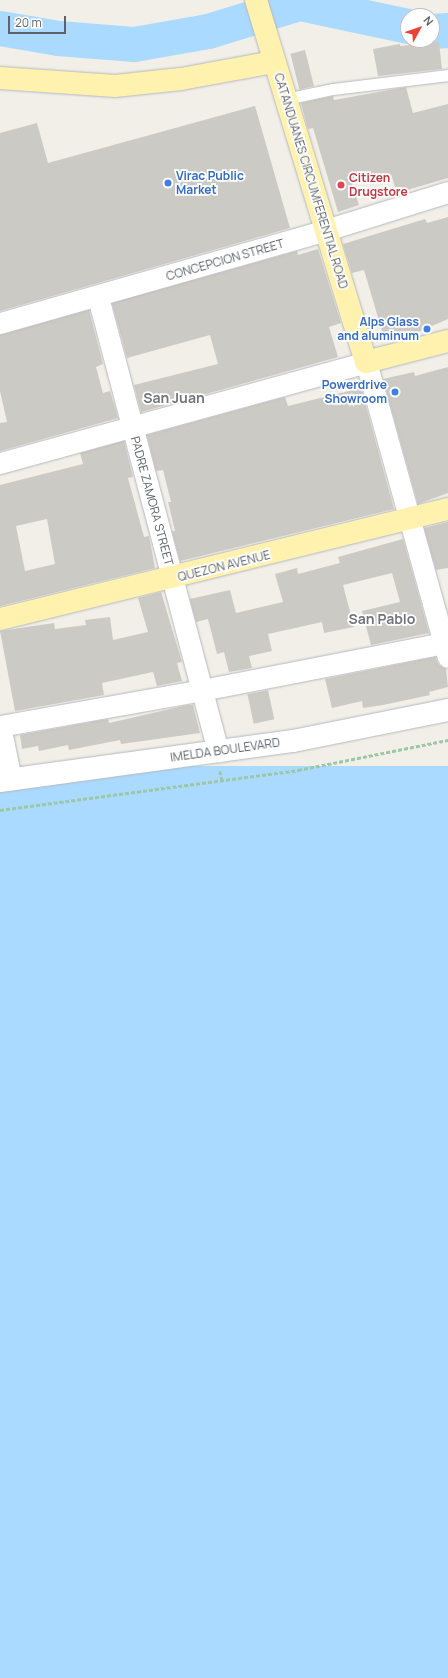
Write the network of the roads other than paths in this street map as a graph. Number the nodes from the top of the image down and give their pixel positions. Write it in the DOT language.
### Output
graph roads {
  1 [pos="256,0"];
  2 [pos="274,62"];
  3 [pos="448,75"];
  4 [pos="0,78"];
  5 [pos="285,99"];
  6 [pos="448,192"];
  7 [pos="326,230"];
  8 [pos="98,297"];
  9 [pos="0,323"];
  10 [pos="448,341"];
  11 [pos="366,362"];
  12 [pos="132,428"];
  13 [pos="0,463"];
  14 [pos="448,509"];
  15 [pos="410,520"];
  16 [pos="173,579"];
  17 [pos="0,619"];
  18 [pos="447,647"];
  19 [pos="202,690"];
  20 [pos="448,710"];
  21 [pos="0,726"];
  22 [pos="218,751"];
  23 [pos="5,780"];
  1 -- 2 [label="main road, CATANDUANES CIRCUMFERENTIAL ROAD"];
  2 -- 4 [label="main road"];
  2 -- 5 [label="main road, CATANDUANES CIRCUMFERENTIAL ROAD"];
  3 -- 5 [label="lane"];
  5 -- 7 [label="main road, CATANDUANES CIRCUMFERENTIAL ROAD"];
  6 -- 7 [label="street, CONCEPCION STREET"];
  7 -- 8 [label="street, CONCEPCION STREET"];
  7 -- 11 [label="main road, CATANDUANES CIRCUMFERENTIAL ROAD"];
  8 -- 9 [label="street, CONCEPCION STREET"];
  8 -- 12 [label="street, PADRE ZAMORA STREET"];
  10 -- 11 [label="main road"];
  11 -- 12 [label="street"];
  11 -- 15 [label="street"];
  12 -- 13 [label="street"];
  12 -- 16 [label="street, PADRE ZAMORA STREET"];
  14 -- 15 [label="main road, QUEZON AVENUE"];
  15 -- 16 [label="main road, QUEZON AVENUE"];
  15 -- 18 [label="street"];
  16 -- 17 [label="main road, QUEZON AVENUE"];
  16 -- 19 [label="street, PADRE ZAMORA STREET"];
  18 -- 19 [label="street"];
  19 -- 21 [label="street"];
  19 -- 22 [label="street, PADRE ZAMORA STREET"];
  20 -- 22 [label="main road, IMELDA BOULEVARD"];
  21 -- 23 [label="street"];
  22 -- 23 [label="main road, IMELDA BOULEVARD"];
}
